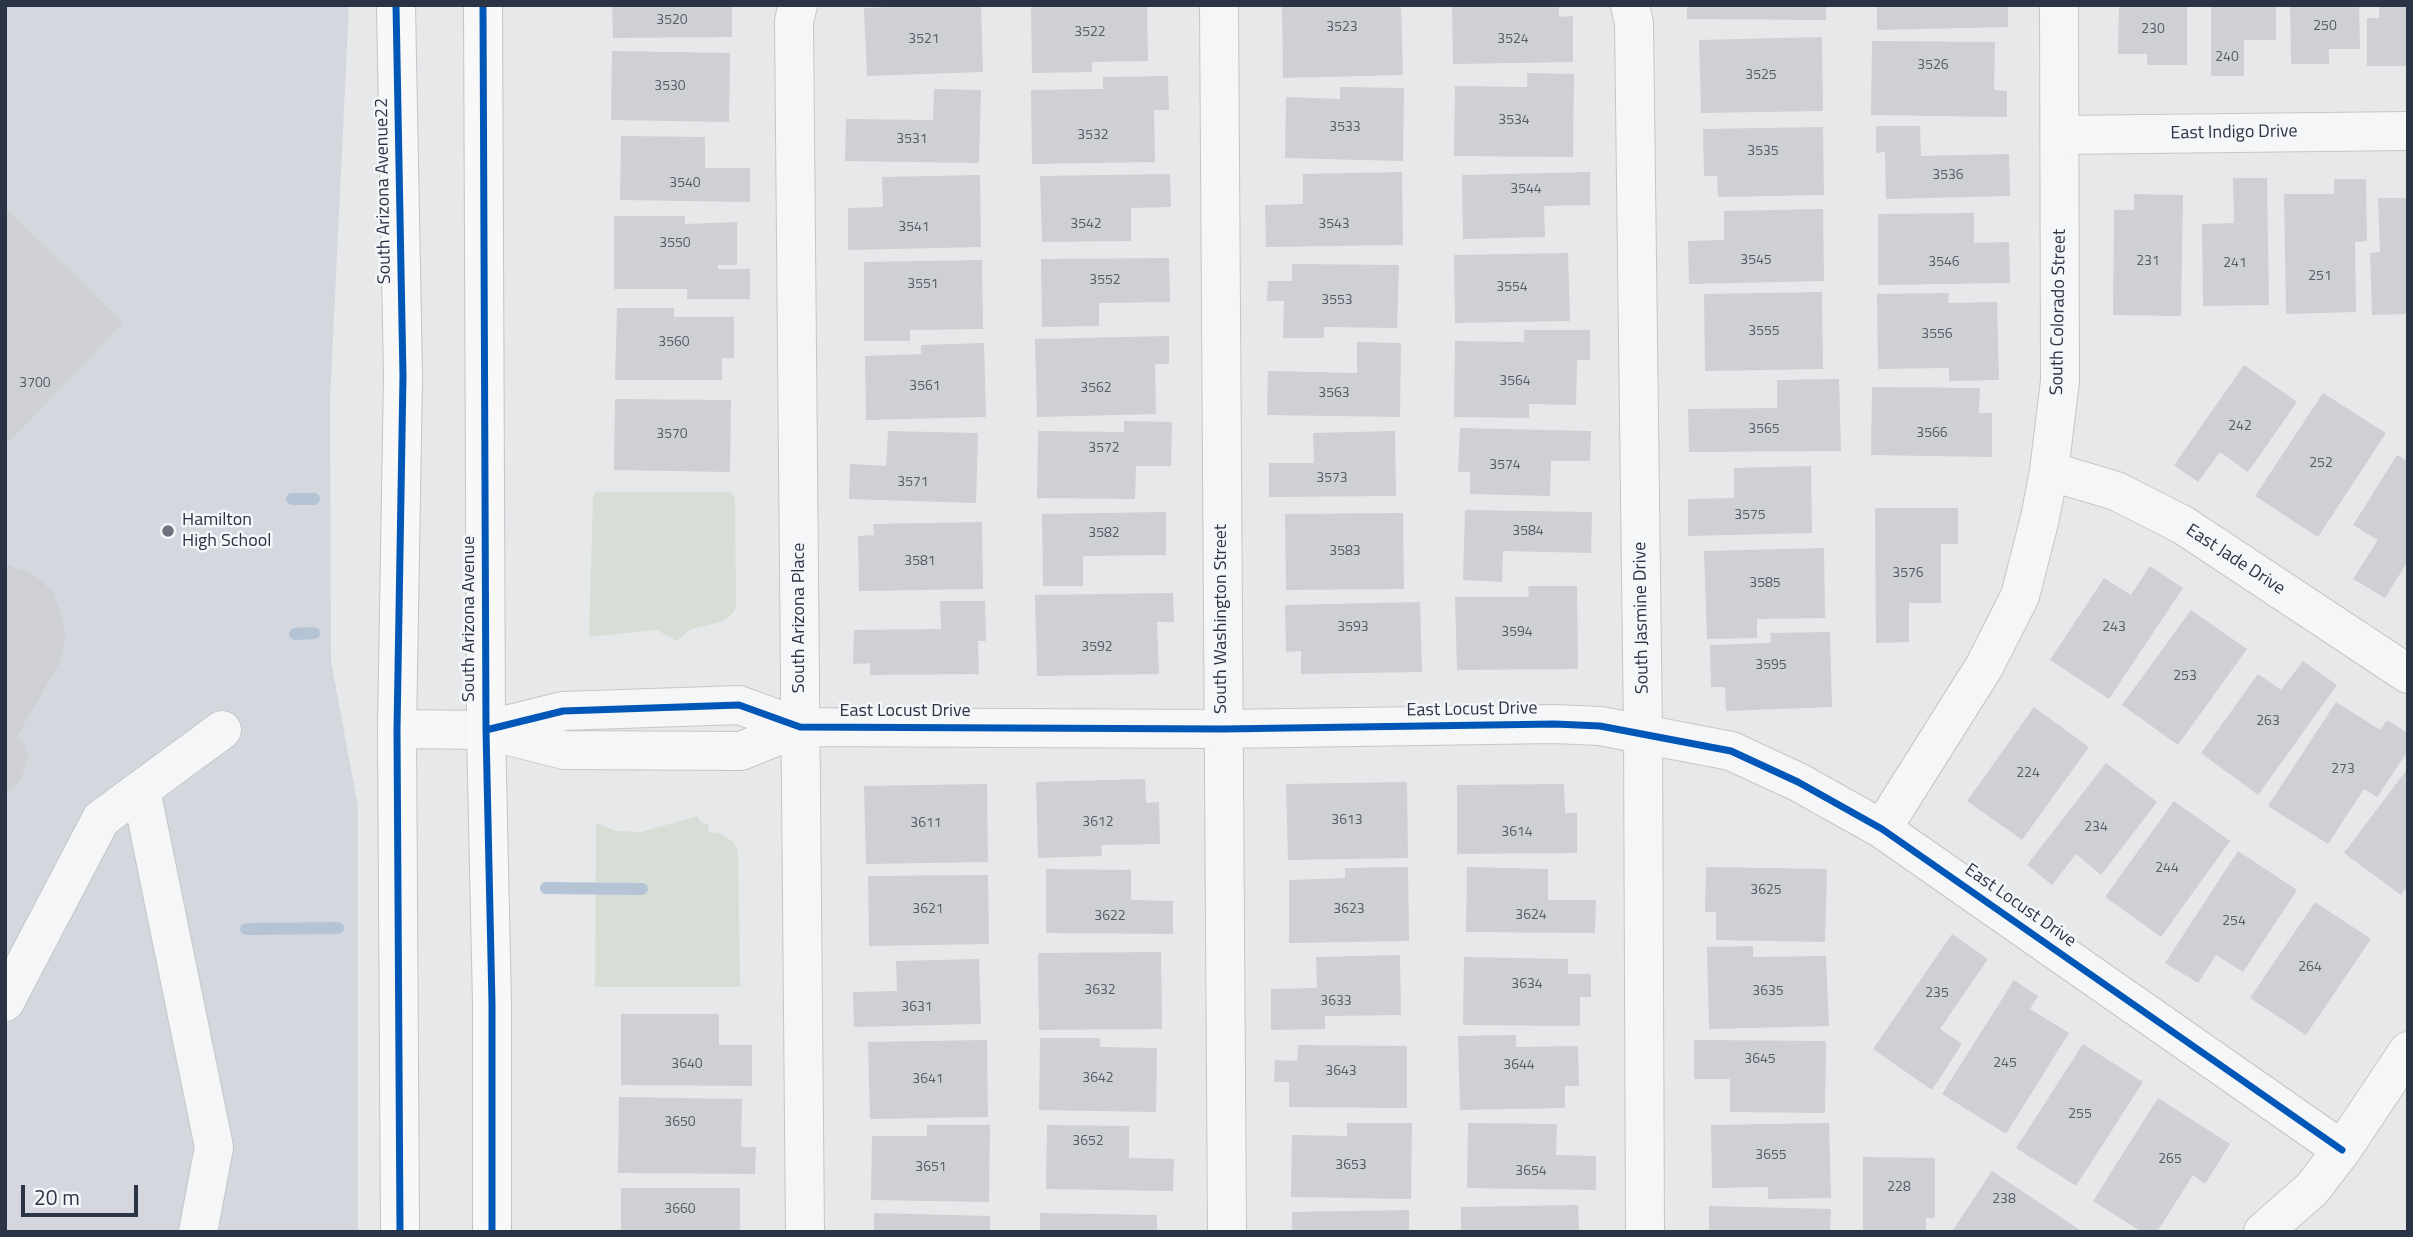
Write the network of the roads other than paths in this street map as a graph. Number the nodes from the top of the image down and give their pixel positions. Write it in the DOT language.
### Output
graph roads {
  1 [pos="396,5"];
  2 [pos="484,5"];
  3 [pos="798,5"];
  4 [pos="1219,5"];
  5 [pos="1630,5"];
  6 [pos="2059,5"];
  7 [pos="2408,131"];
  8 [pos="2061,135"];
  9 [pos="2049,471"];
  10 [pos="2408,674"];
  11 [pos="800,727"];
  12 [pos="397,729"];
  13 [pos="1223,729"];
  14 [pos="222,730"];
  15 [pos="486,730"];
  16 [pos="1643,733"];
  17 [pos="141,790"];
  18 [pos="1882,829"];
  19 [pos="5,1002"];
  20 [pos="2408,1051"];
  21 [pos="2342,1150"];
  22 [pos="198,1232"];
  23 [pos="400,1232"];
  24 [pos="492,1232"];
  25 [pos="805,1232"];
  26 [pos="1227,1232"];
  27 [pos="1645,1232"];
  28 [pos="2263,1232"];
  1 -- 12 [label="main road, South Arizona Avenue22"];
  2 -- 15 [label="main road, South Arizona Avenue"];
  3 -- 11 [label="street, South Arizona Place"];
  4 -- 13 [label="street, South Washington Street"];
  5 -- 16 [label="street, South Jasmine Drive"];
  6 -- 8 [label="street, South Colorado Street"];
  7 -- 8 [label="street, East Indigo Drive"];
  8 -- 9 [label="street, South Colorado Street"];
  9 -- 10 [label="street, East Jade Drive"];
  9 -- 18 [label="street, South Colorado Street"];
  11 -- 13 [label="street, East Locust Drive"];
  11 -- 15 [label="street, East Locust Drive"];
  11 -- 25 [label="street, South Arizona Place"];
  12 -- 15 [label="street, East Locust Drive"];
  12 -- 23 [label="main road"];
  13 -- 16 [label="street, East Locust Drive"];
  13 -- 26 [label="street, South Washington Street"];
  14 -- 17 [label="street"];
  15 -- 24 [label="main road, South Arizona Avenue"];
  16 -- 18 [label="street, East Locust Drive"];
  16 -- 27 [label="street, South Jasmine Drive"];
  17 -- 19 [label="street"];
  17 -- 22 [label="street"];
  18 -- 21 [label="street, East Locust Drive"];
  20 -- 21 [label="street"];
  21 -- 28 [label="street"];
}
